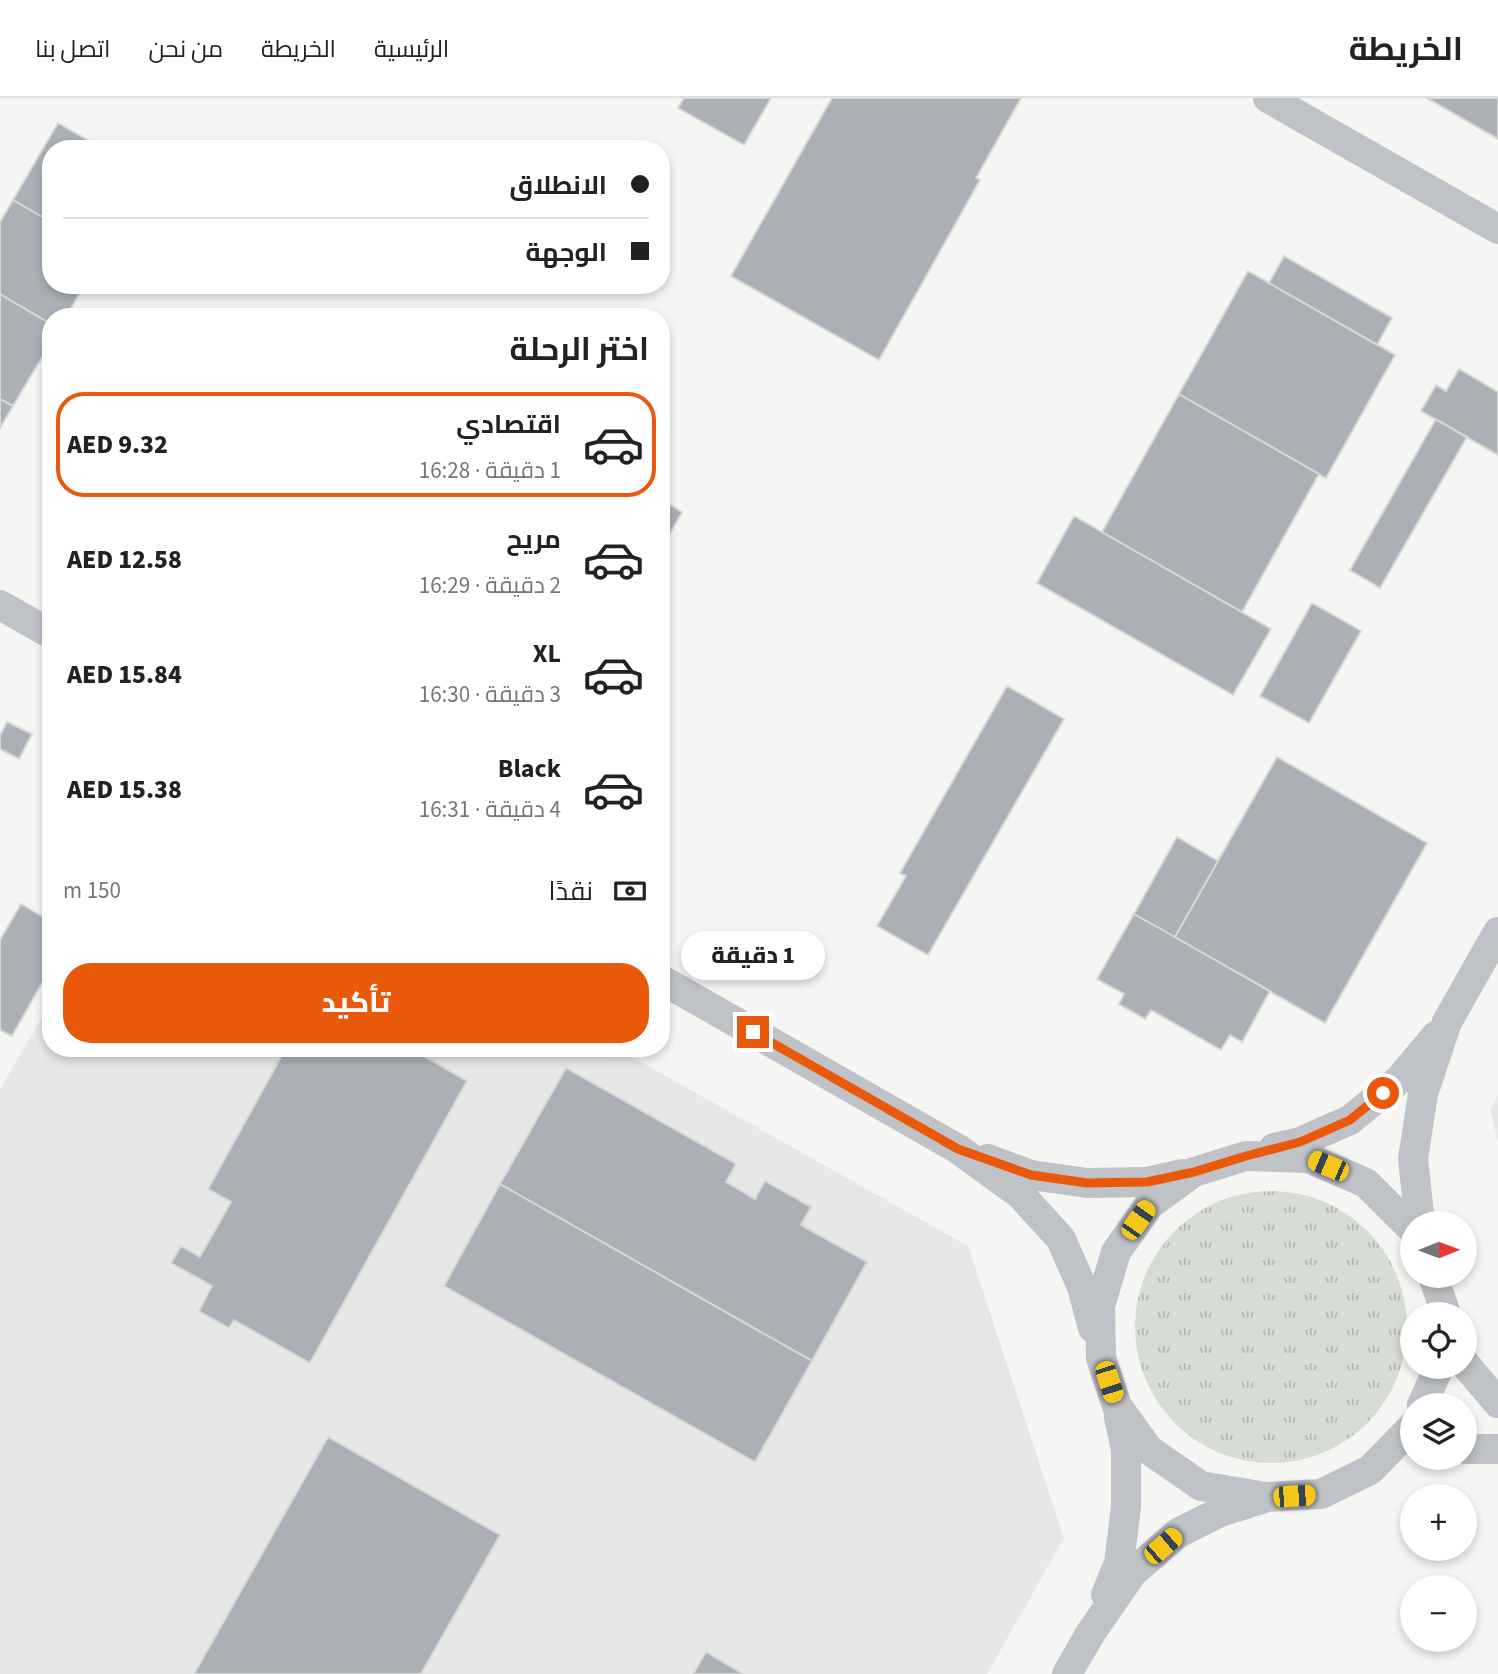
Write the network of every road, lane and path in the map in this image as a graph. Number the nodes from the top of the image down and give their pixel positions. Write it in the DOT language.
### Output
graph roads {
  1 [pos="1268,98"];
  2 [pos="1498,229"];
  3 [pos="0,605"];
  4 [pos="42,629"];
  5 [pos="1498,932"];
  6 [pos="670,986"];
  7 [pos="1447,1022"];
  8 [pos="958,1149"];
  9 [pos="1246,1156"];
  10 [pos="1194,1172"];
  11 [pos="1419,1211"];
  12 [pos="1400,1216"];
  13 [pos="1101,1358"];
  14 [pos="1477,1378"];
  15 [pos="1498,1403"];
  16 [pos="1117,1406"];
  17 [pos="1400,1439"];
  18 [pos="1477,1449"];
  19 [pos="1498,1450"];
  20 [pos="1400,1461"];
  21 [pos="1370,1470"];
  22 [pos="1266,1497"];
  23 [pos="1090,1634"];
  24 [pos="1067,1674"];
  1 -- 2 [label="lane"];
  3 -- 4 [label="lane"];
  5 -- 7 [label="lane"];
  6 -- 8 [label="lane"];
  7 -- 9 [label="lane"];
  7 -- 11 [label="lane"];
  8 -- 10 [label="lane"];
  8 -- 13 [label="lane"];
  9 -- 10 [label="lane"];
  9 -- 12 [label="lane"];
  10 -- 13 [label="lane"];
  13 -- 16 [label="lane"];
  14 -- 15 [label="lane"];
  16 -- 22 [label="lane"];
  16 -- 23 [label="lane"];
  17 -- 21 [label="lane"];
  18 -- 19 [label="lane"];
  20 -- 21 [label="lane"];
  21 -- 22 [label="lane"];
  22 -- 23 [label="lane"];
  23 -- 24 [label="lane"];
}
